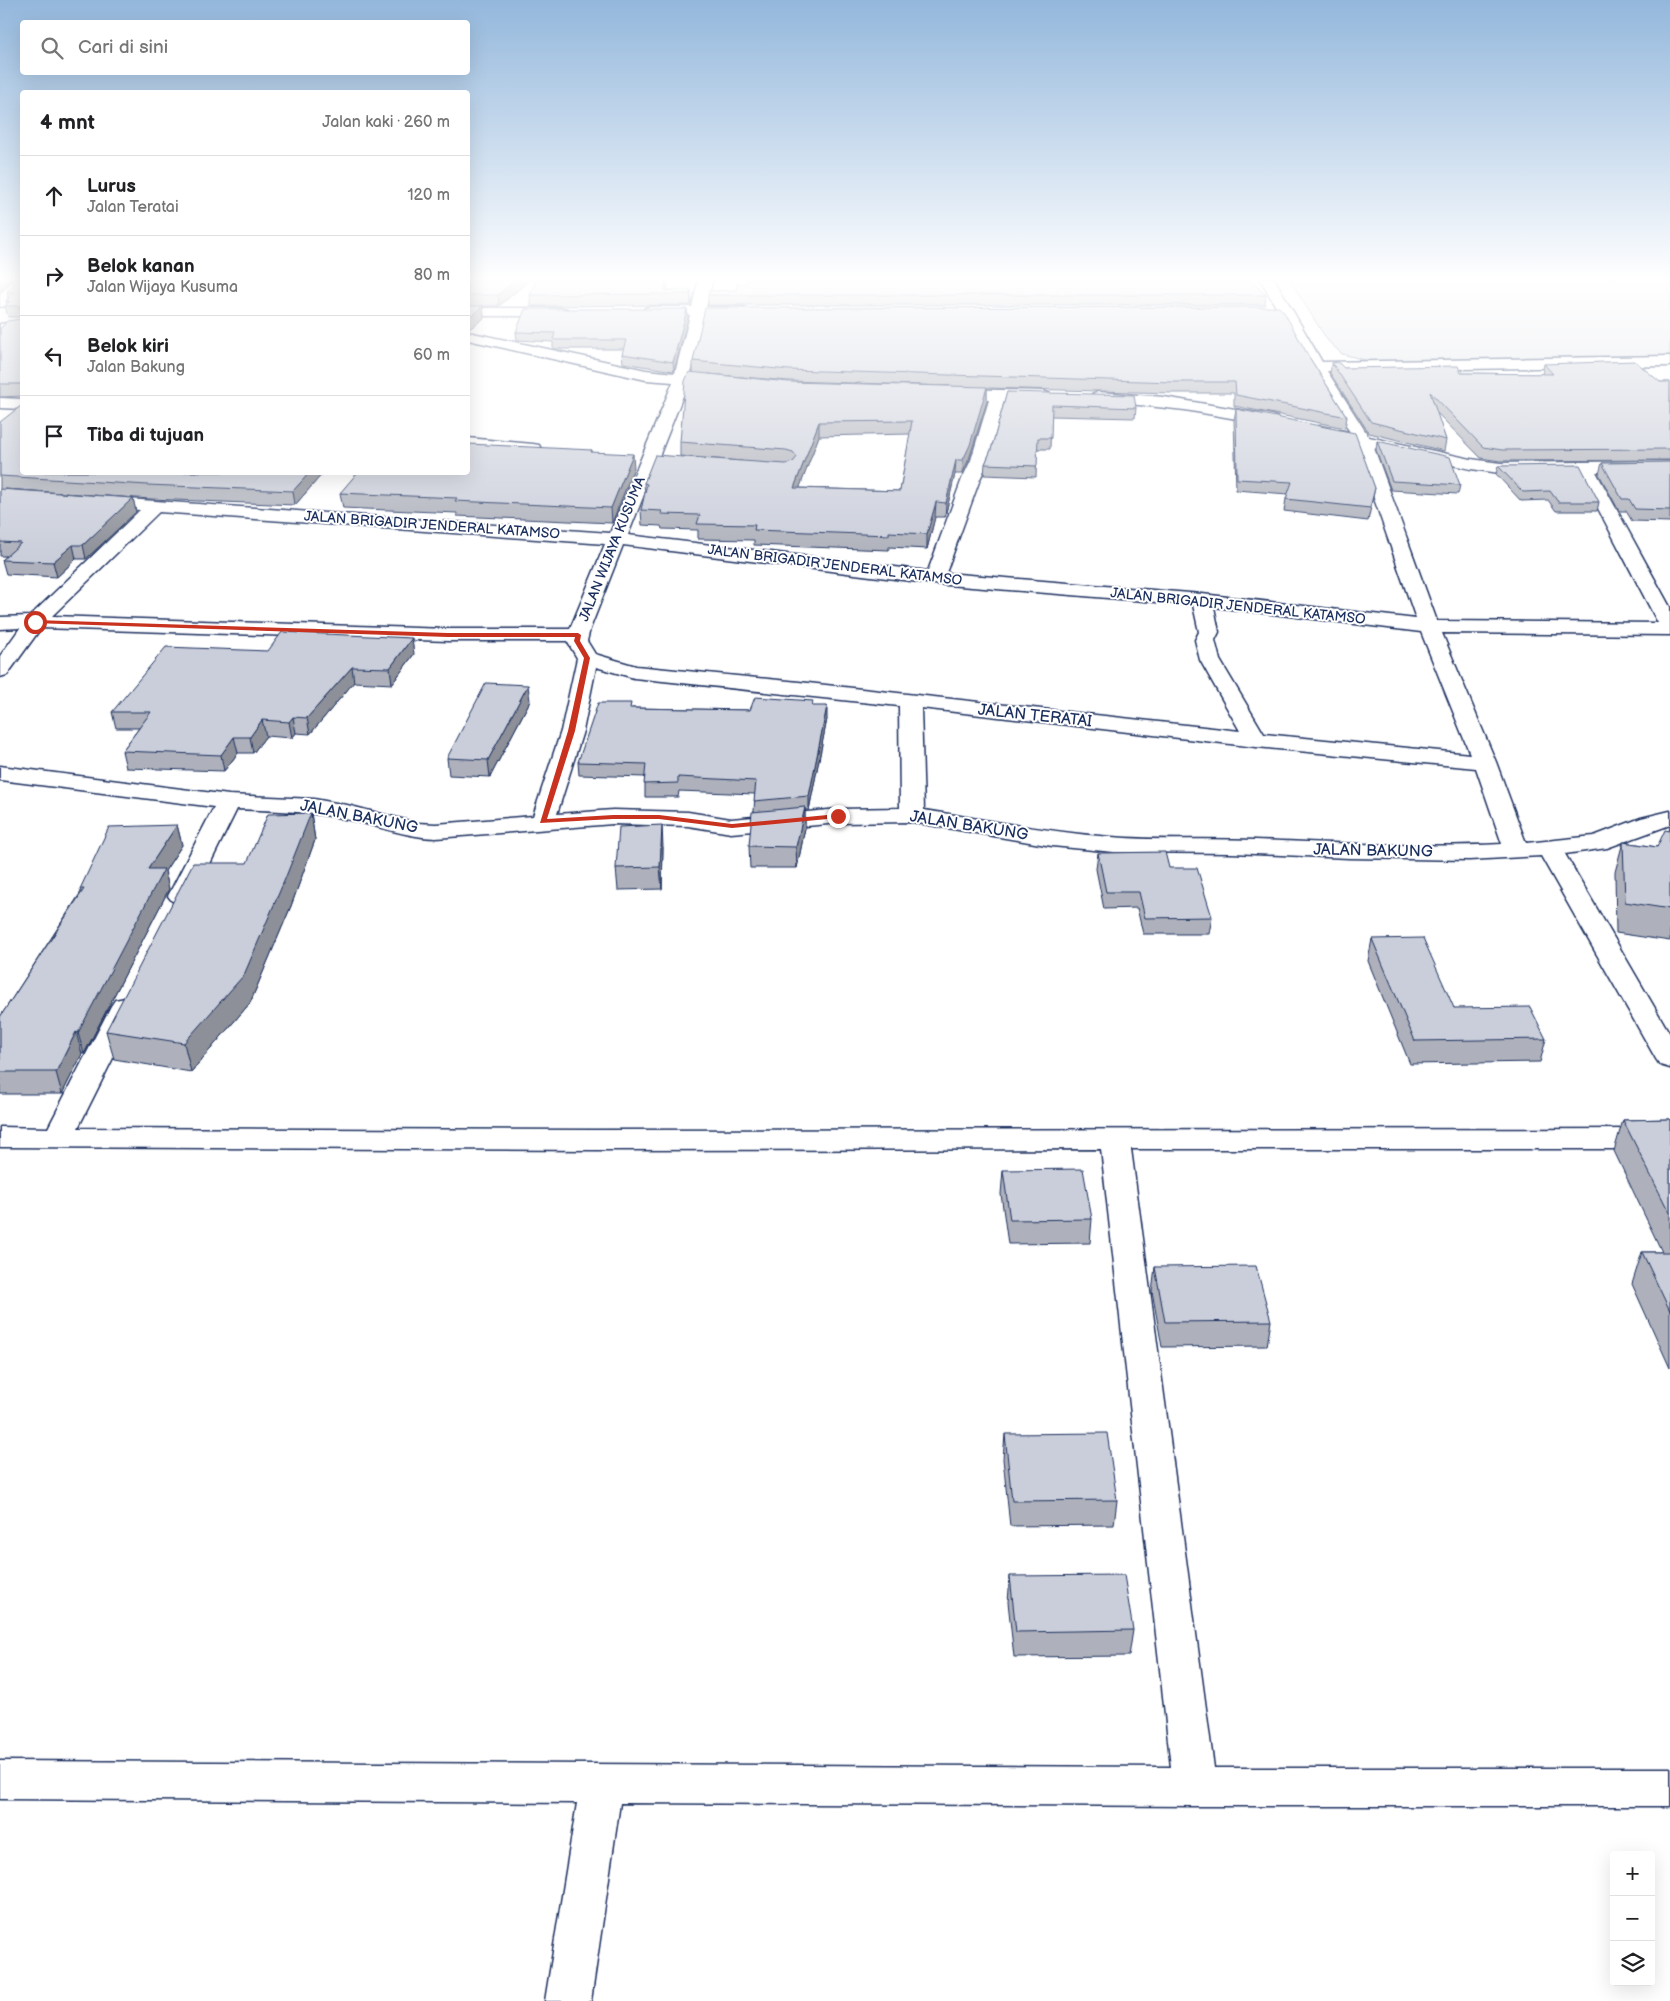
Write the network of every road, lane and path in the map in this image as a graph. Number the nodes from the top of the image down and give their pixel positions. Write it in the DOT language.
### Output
graph roads {
  1 [pos="627,371"];
  2 [pos="684,371"];
  3 [pos="1319,371"];
  4 [pos="682,378"];
  5 [pos="741,383"];
  6 [pos="928,393"];
  7 [pos="998,396"];
  8 [pos="1055,396"];
  9 [pos="1084,397"];
  10 [pos="0,403"];
  11 [pos="20,404"];
  12 [pos="1288,424"];
  13 [pos="1306,428"];
  14 [pos="1362,439"];
  15 [pos="470,443"];
  16 [pos="551,451"];
  17 [pos="629,458"];
  18 [pos="648,460"];
  19 [pos="668,462"];
  20 [pos="1670,466"];
  21 [pos="1585,468"];
  22 [pos="78,500"];
  23 [pos="156,505"];
  24 [pos="618,539"];
  25 [pos="935,578"];
  26 [pos="1202,600"];
  27 [pos="35,622"];
  28 [pos="0,623"];
  29 [pos="1429,626"];
  30 [pos="1670,627"];
  31 [pos="578,635"];
  32 [pos="587,658"];
  33 [pos="0,671"];
  34 [pos="910,702"];
  35 [pos="1256,740"];
  36 [pos="1485,762"];
  37 [pos="0,773"];
  38 [pos="229,802"];
  39 [pos="912,815"];
  40 [pos="1670,818"];
  41 [pos="543,822"];
  42 [pos="1598,843"];
  43 [pos="1550,848"];
  44 [pos="1643,849"];
  45 [pos="1517,851"];
  46 [pos="170,917"];
  47 [pos="134,988"];
  48 [pos="1670,1059"];
  49 [pos="0,1137"];
  50 [pos="58,1138"];
  51 [pos="1115,1139"];
  52 [pos="1670,1139"];
  53 [pos="0,1780"];
  54 [pos="602,1783"];
  55 [pos="1195,1787"];
  56 [pos="1670,1787"];
  57 [pos="568,2001"];
  1 -- 4 [label="street"];
  2 -- 4 [label="street, JALAN WIJAYA KUSUMA"];
  3 -- 14 [label="street"];
  4 -- 5 [label="street"];
  4 -- 18 [label="street, JALAN WIJAYA KUSUMA"];
  6 -- 7 [label="street"];
  7 -- 8 [label="street"];
  7 -- 25 [label="street"];
  9 -- 12 [label="street"];
  10 -- 11 [label="street"];
  13 -- 14 [label="street"];
  14 -- 21 [label="street"];
  14 -- 29 [label="street"];
  15 -- 16 [label="street"];
  17 -- 18 [label="street"];
  18 -- 19 [label="street"];
  18 -- 24 [label="street, JALAN WIJAYA KUSUMA"];
  20 -- 21 [label="street"];
  21 -- 30 [label="street"];
  22 -- 23 [label="street, JALAN BRIGADIR JENDERAL KATAMSO"];
  23 -- 24 [label="street, JALAN BRIGADIR JENDERAL KATAMSO"];
  23 -- 27 [label="street"];
  24 -- 25 [label="street, JALAN BRIGADIR JENDERAL KATAMSO"];
  24 -- 31 [label="street, JALAN WIJAYA KUSUMA"];
  25 -- 26 [label="street, JALAN BRIGADIR JENDERAL KATAMSO"];
  26 -- 29 [label="street, JALAN BRIGADIR JENDERAL KATAMSO"];
  26 -- 35 [label="street"];
  27 -- 28 [label="street"];
  27 -- 31 [label="street"];
  27 -- 33 [label="street"];
  29 -- 30 [label="street, JALAN BRIGADIR JENDERAL KATAMSO"];
  29 -- 36 [label="street"];
  31 -- 32 [label="street, JALAN WIJAYA KUSUMA"];
  32 -- 34 [label="street, JALAN TERATAI"];
  32 -- 41 [label="street"];
  34 -- 35 [label="street, JALAN TERATAI"];
  34 -- 39 [label="street"];
  35 -- 36 [label="street, JALAN TERATAI"];
  36 -- 45 [label="street"];
  37 -- 38 [label="street, JALAN BAKUNG"];
  38 -- 41 [label="street, JALAN BAKUNG"];
  38 -- 46 [label="street"];
  39 -- 41 [label="street, JALAN BAKUNG"];
  39 -- 45 [label="street, JALAN BAKUNG"];
  40 -- 42 [label="street, JALAN BAKUNG"];
  42 -- 43 [label="street, JALAN BAKUNG"];
  42 -- 44 [label="street"];
  43 -- 45 [label="street, JALAN BAKUNG"];
  43 -- 48 [label="street"];
  47 -- 50 [label="street"];
  49 -- 50 [label="street"];
  50 -- 51 [label="street"];
  51 -- 52 [label="street"];
  51 -- 55 [label="street"];
  53 -- 54 [label="street"];
  54 -- 55 [label="street"];
  54 -- 57 [label="street"];
  55 -- 56 [label="street"];
}
